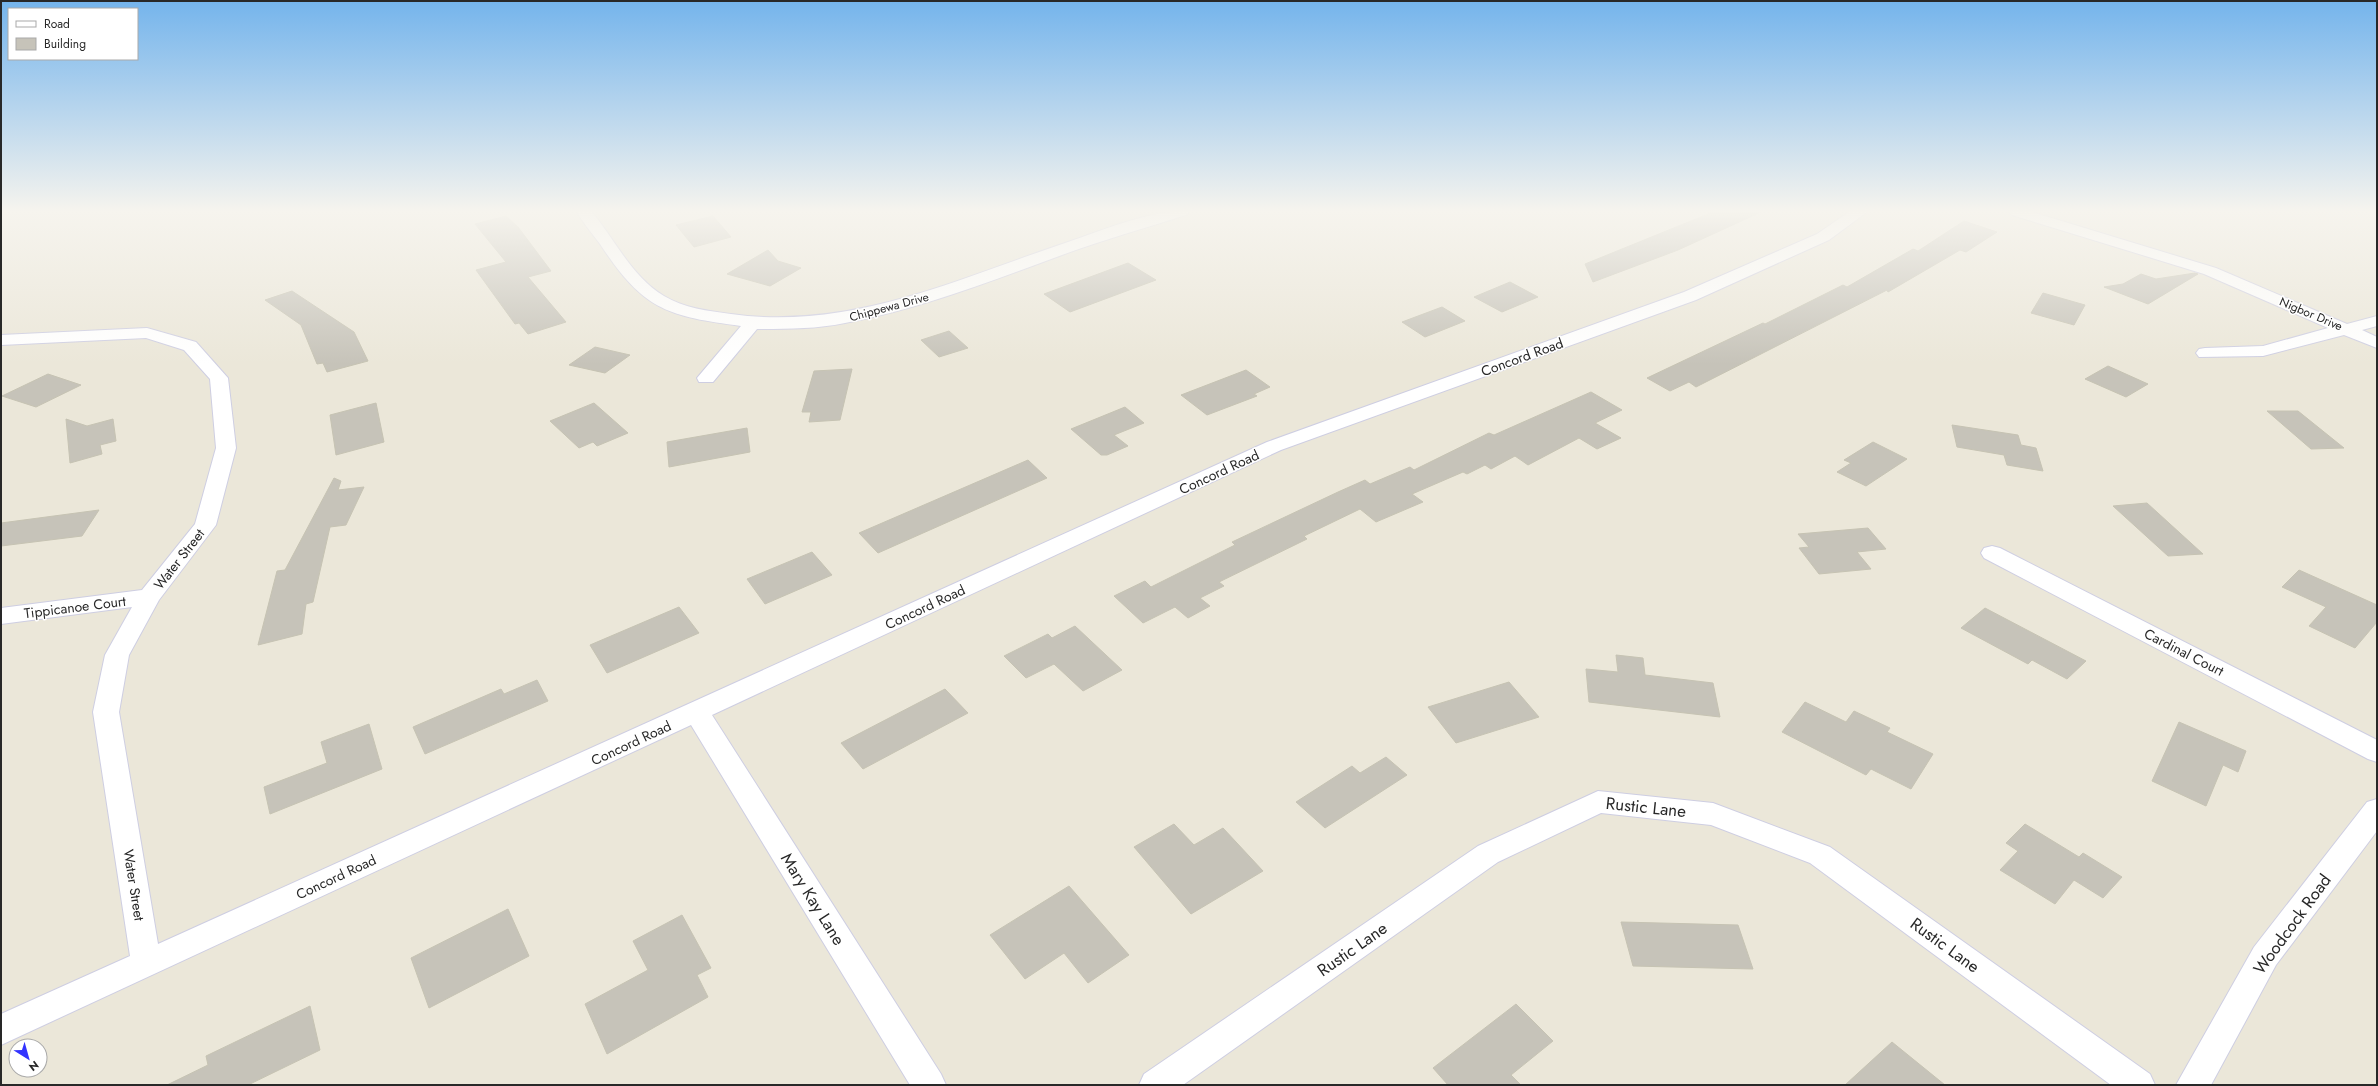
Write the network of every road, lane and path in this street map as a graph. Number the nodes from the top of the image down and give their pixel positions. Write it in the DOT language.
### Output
graph roads {
  1 [pos="621,263"];
  2 [pos="1026,263"];
  3 [pos="1765,263"];
  4 [pos="2183,263"];
  5 [pos="2377,321"];
  6 [pos="752,324"];
  7 [pos="2347,328"];
  8 [pos="1,340"];
  9 [pos="2377,343"];
  10 [pos="2205,353"];
  11 [pos="706,378"];
  12 [pos="1992,553"];
  13 [pos="149,597"];
  14 [pos="1,616"];
  15 [pos="697,712"];
  16 [pos="2377,752"];
  17 [pos="2377,810"];
  18 [pos="146,964"];
  19 [pos="1,1030"];
  20 [pos="929,1085"];
  21 [pos="1156,1085"];
  22 [pos="2138,1085"];
  23 [pos="2193,1085"];
  1 -- 6 [label="street, Chippewa Drive"];
  2 -- 6 [label="street, Chippewa Drive"];
  3 -- 15 [label="street, Concord Road"];
  4 -- 7 [label="street, Nigbor Drive"];
  5 -- 7 [label="street"];
  6 -- 11 [label="street"];
  7 -- 9 [label="street, Nigbor Drive"];
  7 -- 10 [label="street"];
  8 -- 13 [label="street, Water Street"];
  12 -- 16 [label="street, Cardinal Court"];
  13 -- 14 [label="street, Tippicanoe Court"];
  13 -- 18 [label="street, Water Street"];
  15 -- 18 [label="street, Concord Road"];
  15 -- 20 [label="street, Mary Kay Lane"];
  17 -- 23 [label="street, Woodcock Road"];
  18 -- 19 [label="street, Concord Road"];
  21 -- 22 [label="street, Rustic Lane"];
}
